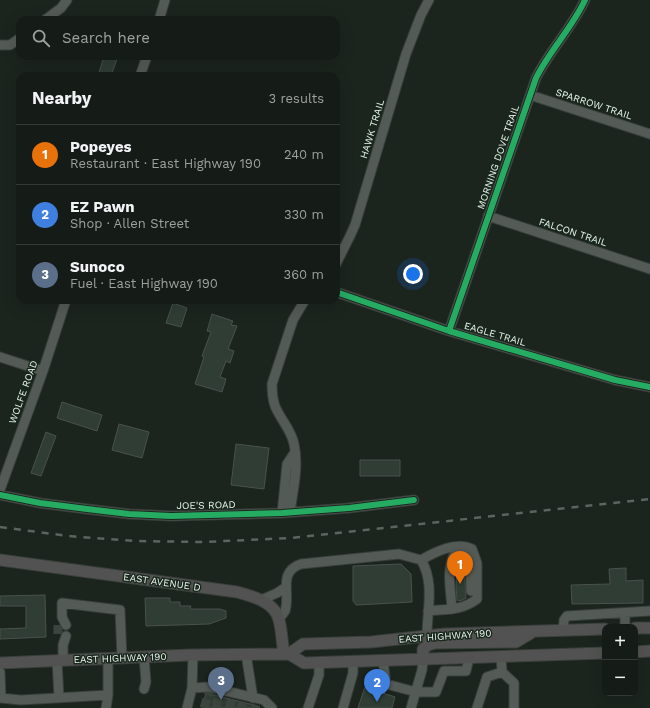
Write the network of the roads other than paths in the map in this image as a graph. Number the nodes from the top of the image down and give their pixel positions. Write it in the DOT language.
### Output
graph roads {
  1 [pos="67,0"];
  2 [pos="165,0"];
  3 [pos="429,0"];
  4 [pos="585,0"];
  5 [pos="50,16"];
  6 [pos="160,16"];
  7 [pos="16,41"];
  8 [pos="0,45"];
  9 [pos="146,60"];
  10 [pos="141,72"];
  11 [pos="530,95"];
  12 [pos="650,134"];
  13 [pos="488,216"];
  14 [pos="340,256"];
  15 [pos="650,269"];
  16 [pos="340,293"];
  17 [pos="65,304"];
  18 [pos="303,304"];
  19 [pos="449,330"];
  20 [pos="0,357"];
  21 [pos="43,371"];
  22 [pos="650,387"];
  23 [pos="0,490"];
  24 [pos="0,495"];
  25 [pos="414,500"];
  26 [pos="286,512"];
  27 [pos="0,560"];
  28 [pos="421,560"];
  29 [pos="286,587"];
  30 [pos="261,600"];
  31 [pos="468,606"];
  32 [pos="452,609"];
  33 [pos="428,611"];
  34 [pos="650,611"];
  35 [pos="625,613"];
  36 [pos="279,618"];
  37 [pos="62,622"];
  38 [pos="625,624"];
  39 [pos="638,628"];
  40 [pos="650,628"];
  41 [pos="602,629"];
  42 [pos="563,631"];
  43 [pos="533,632"];
  44 [pos="427,635"];
  45 [pos="62,639"];
  46 [pos="650,651"];
  47 [pos="638,652"];
  48 [pos="602,653"];
  49 [pos="246,654"];
  50 [pos="286,654"];
  51 [pos="193,655"];
  52 [pos="144,657"];
  53 [pos="501,657"];
  54 [pos="108,658"];
  55 [pos="122,658"];
  56 [pos="469,658"];
  57 [pos="60,660"];
  58 [pos="423,660"];
  59 [pos="382,661"];
  60 [pos="353,662"];
  61 [pos="0,663"];
  62 [pos="320,663"];
  63 [pos="0,672"];
  64 [pos="502,672"];
  65 [pos="192,688"];
  66 [pos="144,689"];
  67 [pos="416,692"];
  68 [pos="108,695"];
  69 [pos="0,698"];
  70 [pos="59,698"];
  71 [pos="257,702"];
  72 [pos="27,704"];
  73 [pos="106,708"];
  74 [pos="187,708"];
  75 [pos="308,708"];
  76 [pos="343,708"];
  77 [pos="411,708"];
  78 [pos="477,708"];
  79 [pos="514,708"];
  1 -- 5 [label="street"];
  2 -- 6 [label="street"];
  3 -- 14 [label="street, HAWK TRAIL"];
  4 -- 11 [label="street, MORNING DOVE TRAIL"];
  7 -- 8 [label="street"];
  9 -- 10 [label="street"];
  11 -- 12 [label="street, SPARROW TRAIL"];
  11 -- 13 [label="street, MORNING DOVE TRAIL"];
  13 -- 15 [label="street, FALCON TRAIL"];
  13 -- 19 [label="street, MORNING DOVE TRAIL"];
  16 -- 19 [label="street, EAGLE TRAIL"];
  17 -- 21 [label="street, WOLFE ROAD"];
  18 -- 26 [label="street"];
  19 -- 22 [label="street, EAGLE TRAIL"];
  20 -- 21 [label="street"];
  21 -- 23 [label="street, WOLFE ROAD"];
  24 -- 26 [label="street, JOE'S ROAD"];
  25 -- 26 [label="street, JOE'S ROAD"];
  27 -- 30 [label="main road, EAST AVENUE D"];
  28 -- 29 [label="street"];
  28 -- 31 [label="street"];
  28 -- 33 [label="street"];
  29 -- 30 [label="street"];
  29 -- 36 [label="street"];
  30 -- 36 [label="main road, EAST AVENUE D"];
  31 -- 32 [label="street"];
  31 -- 32 [label="street"];
  32 -- 33 [label="street"];
  33 -- 44 [label="street"];
  34 -- 35 [label="street"];
  35 -- 38 [label="street"];
  35 -- 42 [label="street"];
  36 -- 50 [label="main road"];
  37 -- 55 [label="street"];
  39 -- 40 [label="main road"];
  41 -- 42 [label="main road, EAST HIGHWAY 190"];
  42 -- 43 [label="main road, EAST HIGHWAY 190"];
  43 -- 44 [label="main road, EAST HIGHWAY 190"];
  43 -- 58 [label="main road"];
  44 -- 50 [label="main road, EAST HIGHWAY 190"];
  45 -- 57 [label="street"];
  46 -- 47 [label="main road"];
  48 -- 53 [label="main road, EAST HIGHWAY 190"];
  49 -- 50 [label="main road, EAST HIGHWAY 190"];
  49 -- 51 [label="main road, EAST HIGHWAY 190"];
  49 -- 71 [label="street"];
  50 -- 62 [label="main road, EAST HIGHWAY 190"];
  51 -- 52 [label="main road, EAST HIGHWAY 190"];
  51 -- 65 [label="street"];
  52 -- 55 [label="main road, EAST HIGHWAY 190"];
  52 -- 66 [label="street"];
  53 -- 56 [label="main road, EAST HIGHWAY 190"];
  53 -- 64 [label="street"];
  54 -- 55 [label="main road, EAST HIGHWAY 190"];
  54 -- 57 [label="main road, EAST HIGHWAY 190"];
  54 -- 68 [label="street"];
  56 -- 58 [label="main road, EAST HIGHWAY 190"];
  56 -- 67 [label="street"];
  57 -- 61 [label="main road, EAST HIGHWAY 190"];
  57 -- 70 [label="street"];
  58 -- 59 [label="main road, EAST HIGHWAY 190"];
  58 -- 67 [label="street"];
  59 -- 60 [label="main road, EAST HIGHWAY 190"];
  59 -- 67 [label="street"];
  60 -- 62 [label="main road, EAST HIGHWAY 190"];
  60 -- 76 [label="street"];
  62 -- 75 [label="street"];
  63 -- 69 [label="street"];
  64 -- 78 [label="street"];
  64 -- 79 [label="street"];
  65 -- 71 [label="street"];
  65 -- 74 [label="street"];
  67 -- 77 [label="street"];
  68 -- 70 [label="street"];
  68 -- 73 [label="street"];
  69 -- 72 [label="street"];
  70 -- 72 [label="street"];
}
